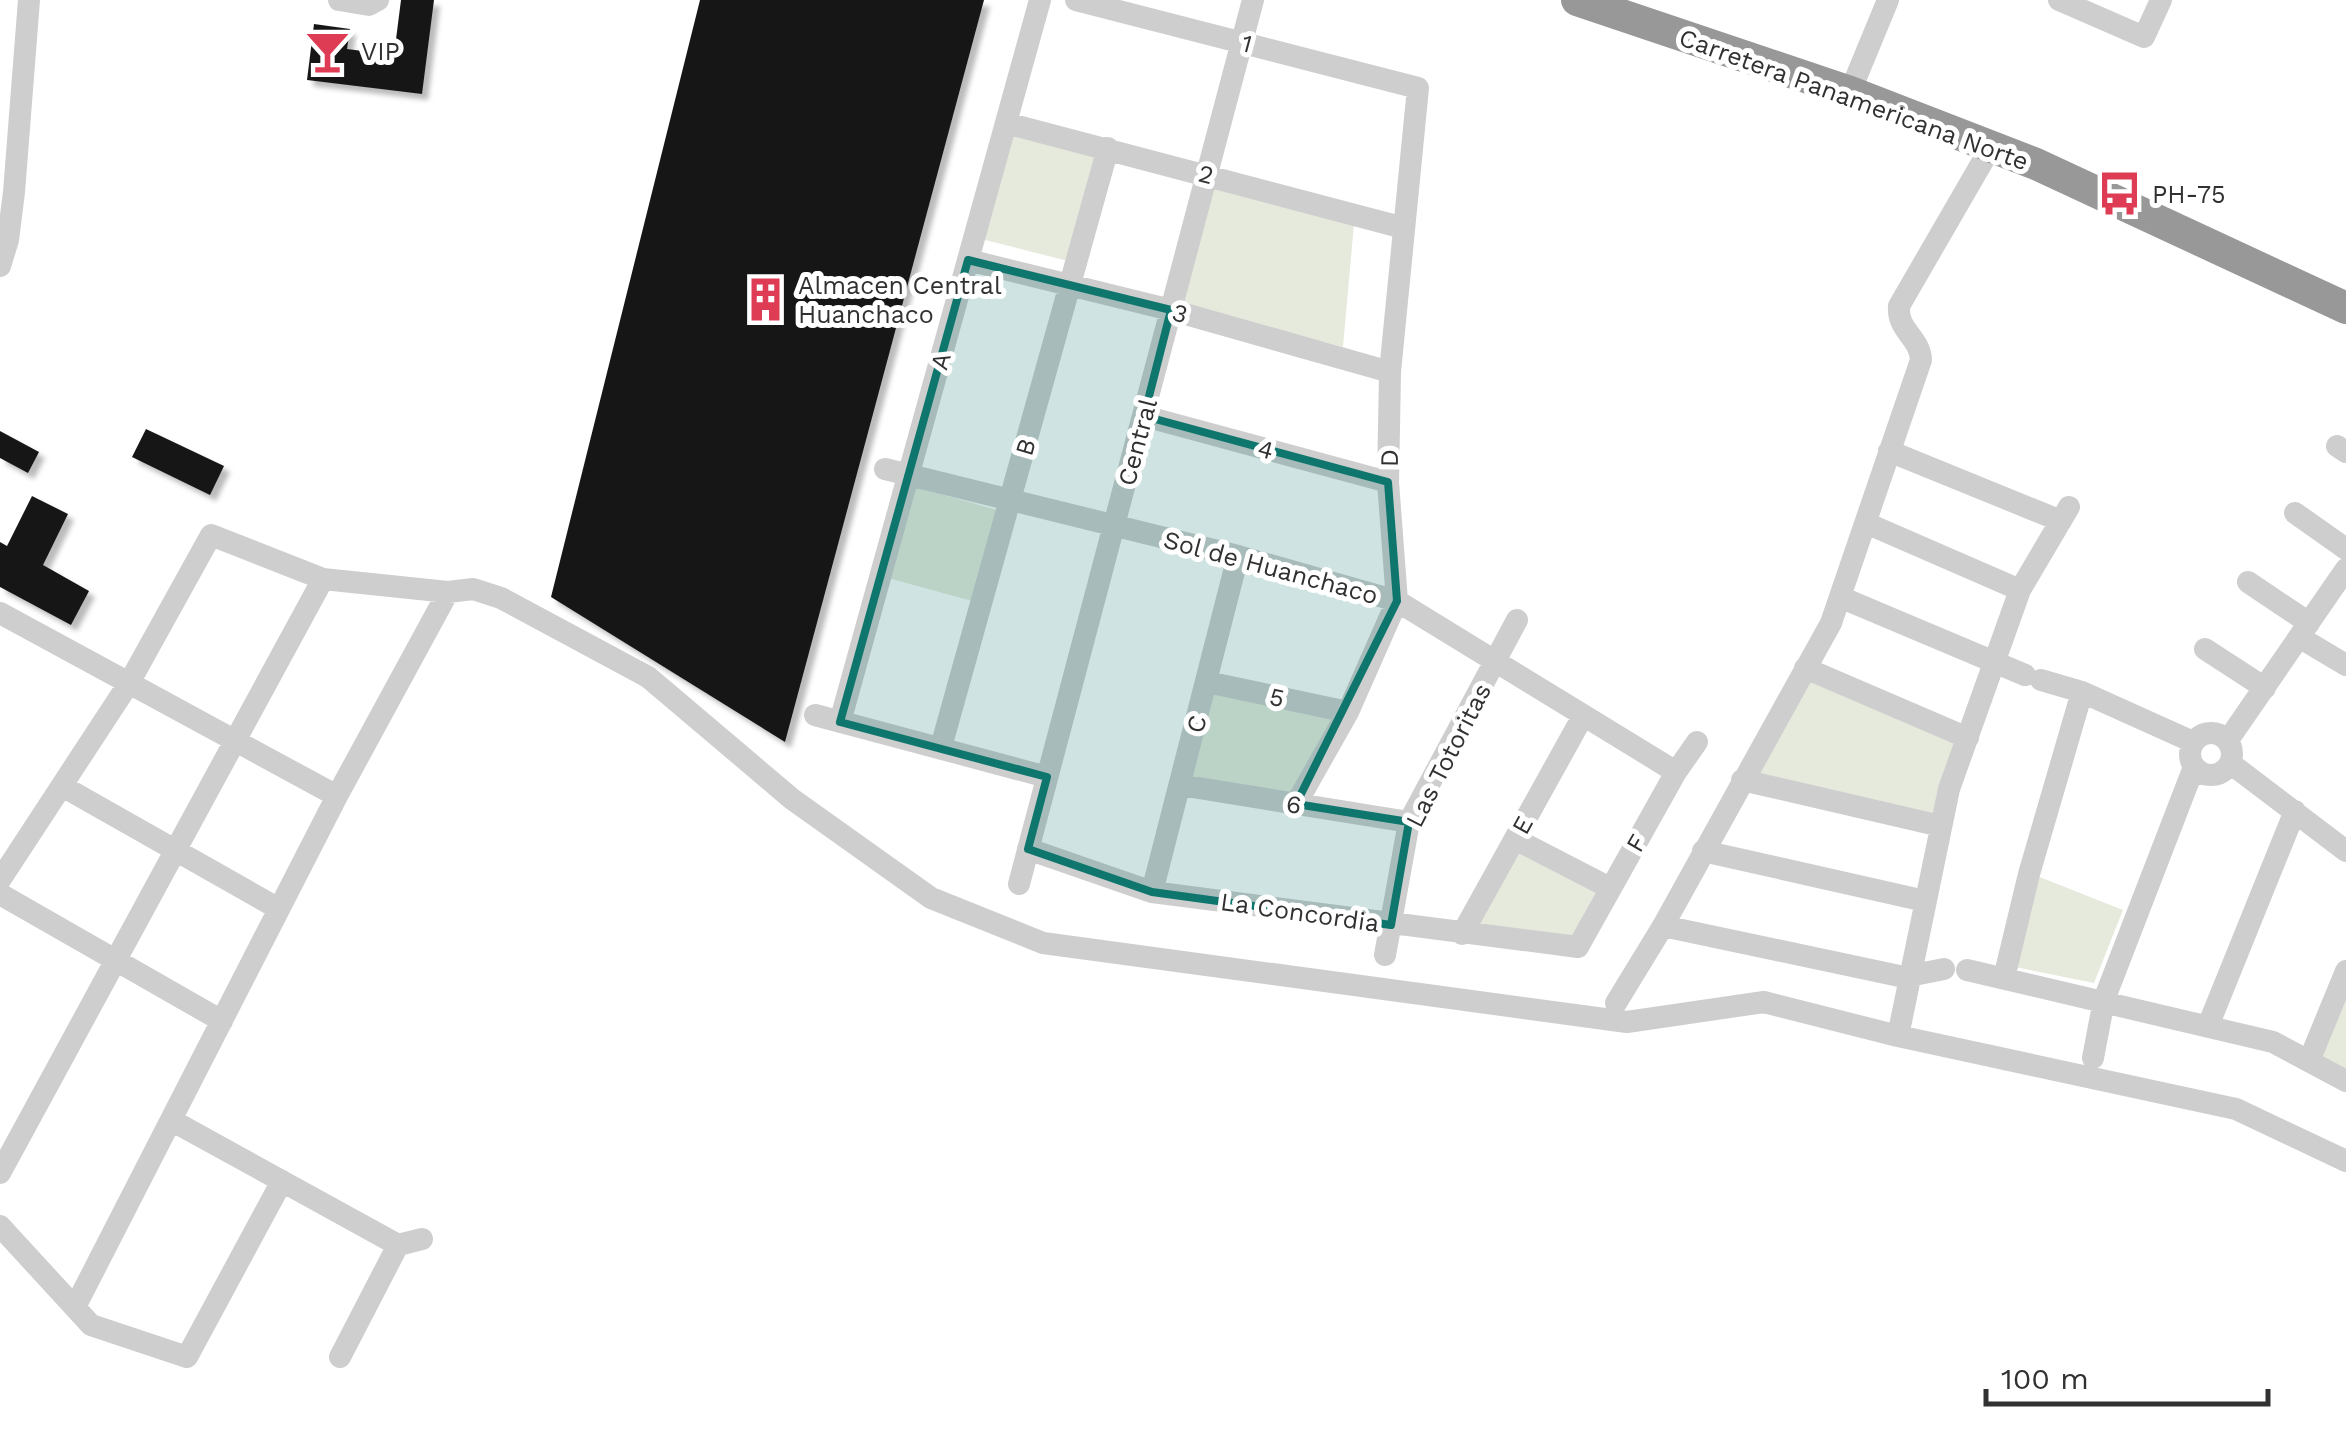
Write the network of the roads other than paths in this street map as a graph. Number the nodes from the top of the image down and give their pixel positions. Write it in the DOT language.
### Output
graph roads {
  1 [pos="29,0"];
  2 [pos="339,0"];
  3 [pos="378,0"];
  4 [pos="1040,0"];
  5 [pos="1076,0"];
  6 [pos="1253,0"];
  7 [pos="1577,0"];
  8 [pos="1888,0"];
  9 [pos="2161,0"];
  10 [pos="2066,2"];
  11 [pos="1242,41"];
  12 [pos="1418,88"];
  13 [pos="1850,92"];
  14 [pos="1006,124"];
  15 [pos="1991,147"];
  16 [pos="1108,148"];
  17 [pos="1207,175"];
  18 [pos="1404,228"];
  19 [pos="968,260"];
  20 [pos="0,266"];
  21 [pos="1070,285"];
  22 [pos="2346,307"];
  23 [pos="1171,310"];
  24 [pos="1390,372"];
  25 [pos="1144,416"];
  26 [pos="1889,451"];
  27 [pos="885,469"];
  28 [pos="909,475"];
  29 [pos="1388,482"];
  30 [pos="1010,500"];
  31 [pos="2295,513"];
  32 [pos="1866,523"];
  33 [pos="1114,527"];
  34 [pos="2346,549"];
  35 [pos="1238,556"];
  36 [pos="2345,574"];
  37 [pos="323,579"];
  38 [pos="2248,582"];
  39 [pos="2020,590"];
  40 [pos="448,592"];
  41 [pos="1840,597"];
  42 [pos="1397,601"];
  43 [pos="0,613"];
  44 [pos="1517,620"];
  45 [pos="2304,630"];
  46 [pos="2205,649"];
  47 [pos="1495,662"];
  48 [pos="1995,664"];
  49 [pos="2346,665"];
  50 [pos="1805,668"];
  51 [pos="1206,682"];
  52 [pos="129,683"];
  53 [pos="2264,688"];
  54 [pos="2082,692"];
  55 [pos="1348,712"];
  56 [pos="815,715"];
  57 [pos="1583,716"];
  58 [pos="840,722"];
  59 [pos="1968,738"];
  60 [pos="237,742"];
  61 [pos="1697,742"];
  62 [pos="2193,742"];
  63 [pos="941,746"];
  64 [pos="2229,752"];
  65 [pos="2194,767"];
  66 [pos="1676,772"];
  67 [pos="1047,776"];
  68 [pos="1742,780"];
  69 [pos="1180,785"];
  70 [pos="62,786"];
  71 [pos="337,796"];
  72 [pos="1296,804"];
  73 [pos="2295,811"];
  74 [pos="1409,822"];
  75 [pos="1941,826"];
  76 [pos="1514,840"];
  77 [pos="1028,849"];
  78 [pos="177,851"];
  79 [pos="1704,851"];
  80 [pos="2346,851"];
  81 [pos="0,880"];
  82 [pos="1018,884"];
  83 [pos="1610,888"];
  84 [pos="1152,892"];
  85 [pos="0,894"];
  86 [pos="1925,901"];
  87 [pos="279,909"];
  88 [pos="1391,925"];
  89 [pos="1663,926"];
  90 [pos="1462,934"];
  91 [pos="1578,947"];
  92 [pos="1386,955"];
  93 [pos="117,961"];
  94 [pos="2346,970"];
  95 [pos="1911,976"];
  96 [pos="2004,978"];
  97 [pos="2104,1000"];
  98 [pos="1616,1002"];
  99 [pos="222,1021"];
  100 [pos="2208,1026"];
  101 [pos="1898,1036"];
  102 [pos="2093,1058"];
  103 [pos="2309,1060"];
  104 [pos="2346,1081"];
  105 [pos="171,1120"];
  106 [pos="2346,1161"];
  107 [pos="0,1173"];
  108 [pos="282,1182"];
  109 [pos="0,1226"];
  110 [pos="422,1239"];
  111 [pos="398,1245"];
  112 [pos="76,1306"];
  113 [pos="340,1357"];
  1 -- 20 [label="street"];
  2 -- 3 [label="street"];
  4 -- 14 [label="street, A"];
  5 -- 11 [label="street, 1"];
  6 -- 11 [label="street, Central"];
  7 -- 13 [label="highway, Carretera Panamericana Norte"];
  8 -- 13 [label="street"];
  9 -- 10 [label="street"];
  11 -- 12 [label="street, 1"];
  11 -- 17 [label="street, Central"];
  12 -- 18 [label="street, D"];
  13 -- 15 [label="highway, Carretera Panamericana Norte"];
  14 -- 16 [label="street, 2"];
  14 -- 19 [label="street, A"];
  15 -- 22 [label="highway, Carretera Panamericana Norte"];
  15 -- 26 [label="street"];
  16 -- 17 [label="street, 2"];
  16 -- 21 [label="street, B"];
  17 -- 18 [label="street, 2"];
  17 -- 23 [label="street, Central"];
  18 -- 24 [label="street, D"];
  19 -- 21 [label="street, 3"];
  19 -- 28 [label="street, A"];
  21 -- 23 [label="street, 3"];
  21 -- 30 [label="street, B"];
  23 -- 24 [label="street, 3"];
  23 -- 25 [label="street, Central"];
  24 -- 29 [label="street, D"];
  25 -- 29 [label="street, 4"];
  25 -- 33 [label="street, Central"];
  26 -- 32 [label="street"];
  26 -- 39 [label="street"];
  27 -- 28 [label="street, Sol de Huanchaco"];
  28 -- 30 [label="street, Sol de Huanchaco"];
  28 -- 58 [label="street, A"];
  29 -- 42 [label="street, D"];
  30 -- 33 [label="street, Sol de Huanchaco"];
  30 -- 63 [label="street, B"];
  31 -- 34 [label="street"];
  32 -- 39 [label="street"];
  32 -- 41 [label="street"];
  33 -- 35 [label="street, Sol de Huanchaco"];
  33 -- 67 [label="street, Central"];
  35 -- 42 [label="street, Sol de Huanchaco"];
  35 -- 51 [label="street, C"];
  36 -- 45 [label="street"];
  37 -- 40 [label="street"];
  37 -- 52 [label="street"];
  37 -- 60 [label="street"];
  38 -- 45 [label="street"];
  39 -- 48 [label="street"];
  40 -- 71 [label="street"];
  40 -- 101 [label="street"];
  41 -- 48 [label="street"];
  41 -- 50 [label="street"];
  42 -- 47 [label="street, Sol de Huanchaco"];
  42 -- 55 [label="street, D"];
  43 -- 52 [label="street"];
  44 -- 47 [label="street, Las Totoritas"];
  45 -- 49 [label="street"];
  45 -- 53 [label="street"];
  46 -- 53 [label="street"];
  47 -- 57 [label="street, Sol de Huanchaco"];
  47 -- 74 [label="street, Las Totoritas"];
  48 -- 54 [label="street"];
  48 -- 59 [label="street"];
  50 -- 59 [label="street"];
  50 -- 68 [label="street"];
  51 -- 55 [label="street, 5"];
  51 -- 69 [label="street, C"];
  52 -- 60 [label="street"];
  52 -- 70 [label="street"];
  53 -- 64 [label="street"];
  54 -- 62 [label="street"];
  54 -- 96 [label="street"];
  55 -- 72 [label="street, D"];
  56 -- 58 [label="street"];
  57 -- 66 [label="street, Sol de Huanchaco"];
  57 -- 76 [label="street, E"];
  58 -- 63 [label="street"];
  59 -- 75 [label="street"];
  60 -- 71 [label="street"];
  60 -- 78 [label="street"];
  61 -- 66 [label="street, F"];
  62 -- 64 [label="street"];
  62 -- 65 [label="street"];
  63 -- 67 [label="street"];
  64 -- 65 [label="street"];
  64 -- 73 [label="street"];
  65 -- 97 [label="street"];
  66 -- 83 [label="street, F"];
  67 -- 77 [label="street, Central"];
  68 -- 75 [label="street"];
  68 -- 79 [label="street"];
  69 -- 72 [label="street, 6"];
  69 -- 84 [label="street, C"];
  70 -- 78 [label="street"];
  70 -- 81 [label="street"];
  71 -- 87 [label="street"];
  72 -- 74 [label="street, 6"];
  73 -- 80 [label="street"];
  73 -- 100 [label="street"];
  74 -- 88 [label="street, Las Totoritas"];
  75 -- 86 [label="street"];
  76 -- 83 [label="street"];
  76 -- 90 [label="street, E"];
  77 -- 82 [label="street, Central"];
  77 -- 84 [label="street, La Concordia"];
  78 -- 87 [label="street"];
  78 -- 93 [label="street"];
  79 -- 86 [label="street"];
  79 -- 89 [label="street"];
  83 -- 91 [label="street, F"];
  84 -- 88 [label="street, La Concordia"];
  85 -- 93 [label="street"];
  86 -- 95 [label="street"];
  87 -- 99 [label="street"];
  88 -- 90 [label="street, La Concordia"];
  88 -- 92 [label="street, Las Totoritas"];
  89 -- 95 [label="street"];
  89 -- 98 [label="street"];
  90 -- 91 [label="street, La Concordia"];
  93 -- 99 [label="street"];
  93 -- 107 [label="street"];
  94 -- 103 [label="street"];
  95 -- 96 [label="street"];
  95 -- 101 [label="street"];
  96 -- 97 [label="street"];
  97 -- 100 [label="street"];
  97 -- 102 [label="street"];
  99 -- 105 [label="street"];
  100 -- 103 [label="street"];
  101 -- 106 [label="street"];
  103 -- 104 [label="street"];
  105 -- 108 [label="street"];
  105 -- 112 [label="street"];
  108 -- 111 [label="street"];
  108 -- 112 [label="street"];
  109 -- 112 [label="street"];
  110 -- 111 [label="street"];
  111 -- 113 [label="street"];
}
